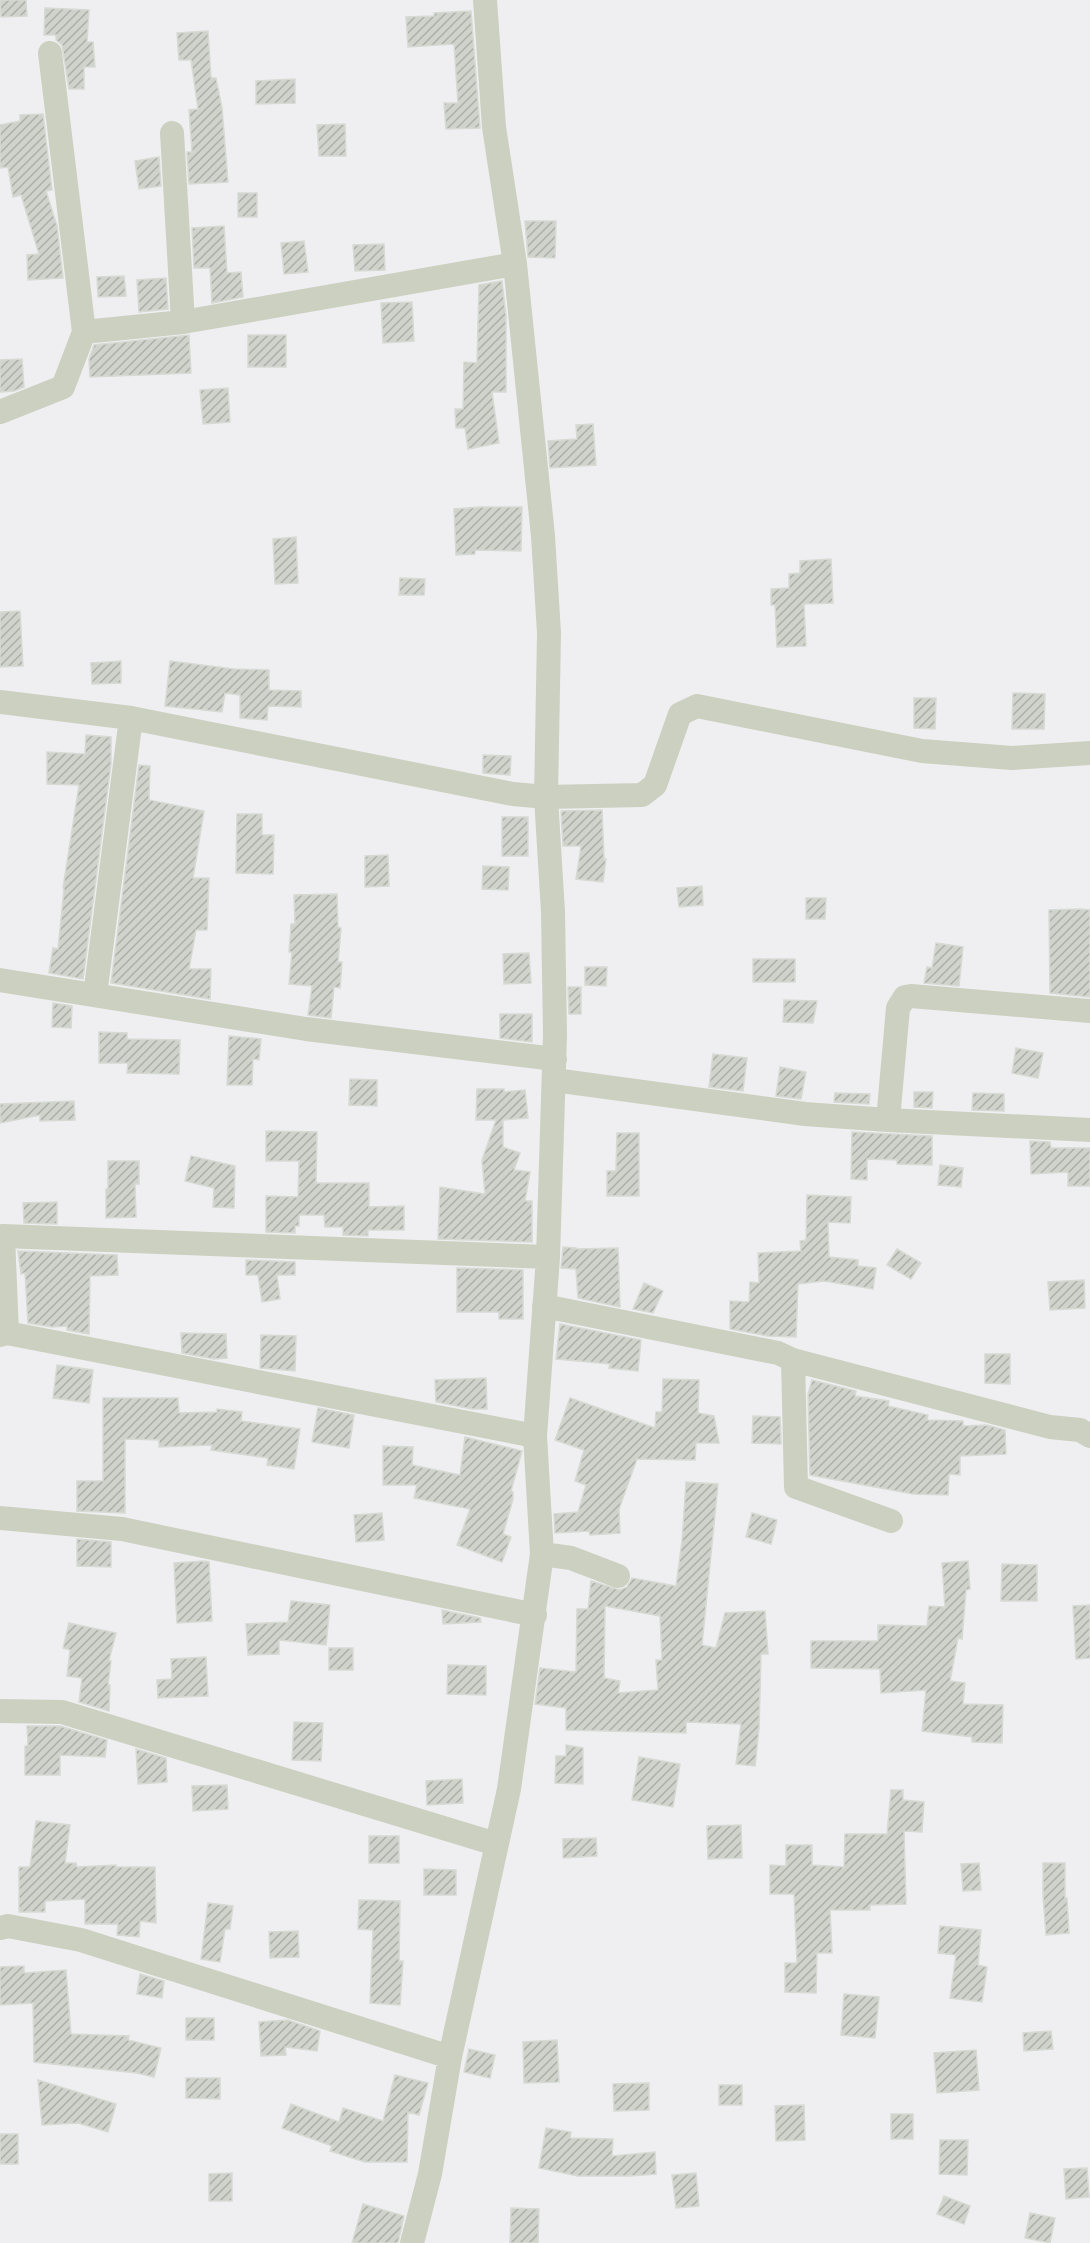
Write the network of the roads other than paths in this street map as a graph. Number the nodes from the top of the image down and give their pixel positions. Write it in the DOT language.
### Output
graph roads {
  1 [pos="485,0"];
  2 [pos="50,53"];
  3 [pos="172,133"];
  4 [pos="515,264"];
  5 [pos="183,322"];
  6 [pos="84,332"];
  7 [pos="0,412"];
  8 [pos="0,702"];
  9 [pos="131,718"];
  10 [pos="1090,753"];
  11 [pos="546,797"];
  12 [pos="0,980"];
  13 [pos="94,995"];
  14 [pos="1090,1011"];
  15 [pos="554,1069"];
  16 [pos="888,1120"];
  17 [pos="1090,1130"];
  18 [pos="548,1257"];
  19 [pos="544,1306"];
  20 [pos="4,1334"];
  21 [pos="793,1360"];
  22 [pos="535,1436"];
  23 [pos="1090,1436"];
  24 [pos="0,1518"];
  25 [pos="891,1521"];
  26 [pos="542,1554"];
  27 [pos="618,1576"];
  28 [pos="535,1615"];
  29 [pos="0,1710"];
  30 [pos="496,1844"];
  31 [pos="0,1928"];
  32 [pos="450,2057"];
  33 [pos="412,2243"];
  1 -- 4 [label="street"];
  2 -- 6 [label="street"];
  3 -- 5 [label="street"];
  4 -- 5 [label="street"];
  4 -- 11 [label="street"];
  5 -- 6 [label="street"];
  6 -- 7 [label="street"];
  8 -- 9 [label="street"];
  9 -- 11 [label="street"];
  9 -- 13 [label="street"];
  10 -- 11 [label="street"];
  11 -- 15 [label="street"];
  12 -- 13 [label="street"];
  13 -- 15 [label="street"];
  14 -- 16 [label="street"];
  15 -- 16 [label="street"];
  15 -- 18 [label="street"];
  16 -- 17 [label="street"];
  18 -- 19 [label="street"];
  18 -- 20 [label="street"];
  19 -- 21 [label="street"];
  19 -- 22 [label="street"];
  20 -- 22 [label="street"];
  21 -- 23 [label="street"];
  21 -- 25 [label="street"];
  22 -- 26 [label="street"];
  24 -- 28 [label="street"];
  26 -- 27 [label="street"];
  26 -- 28 [label="street"];
  28 -- 30 [label="street"];
  29 -- 30 [label="street"];
  30 -- 32 [label="street"];
  31 -- 32 [label="street"];
  32 -- 33 [label="street"];
}
